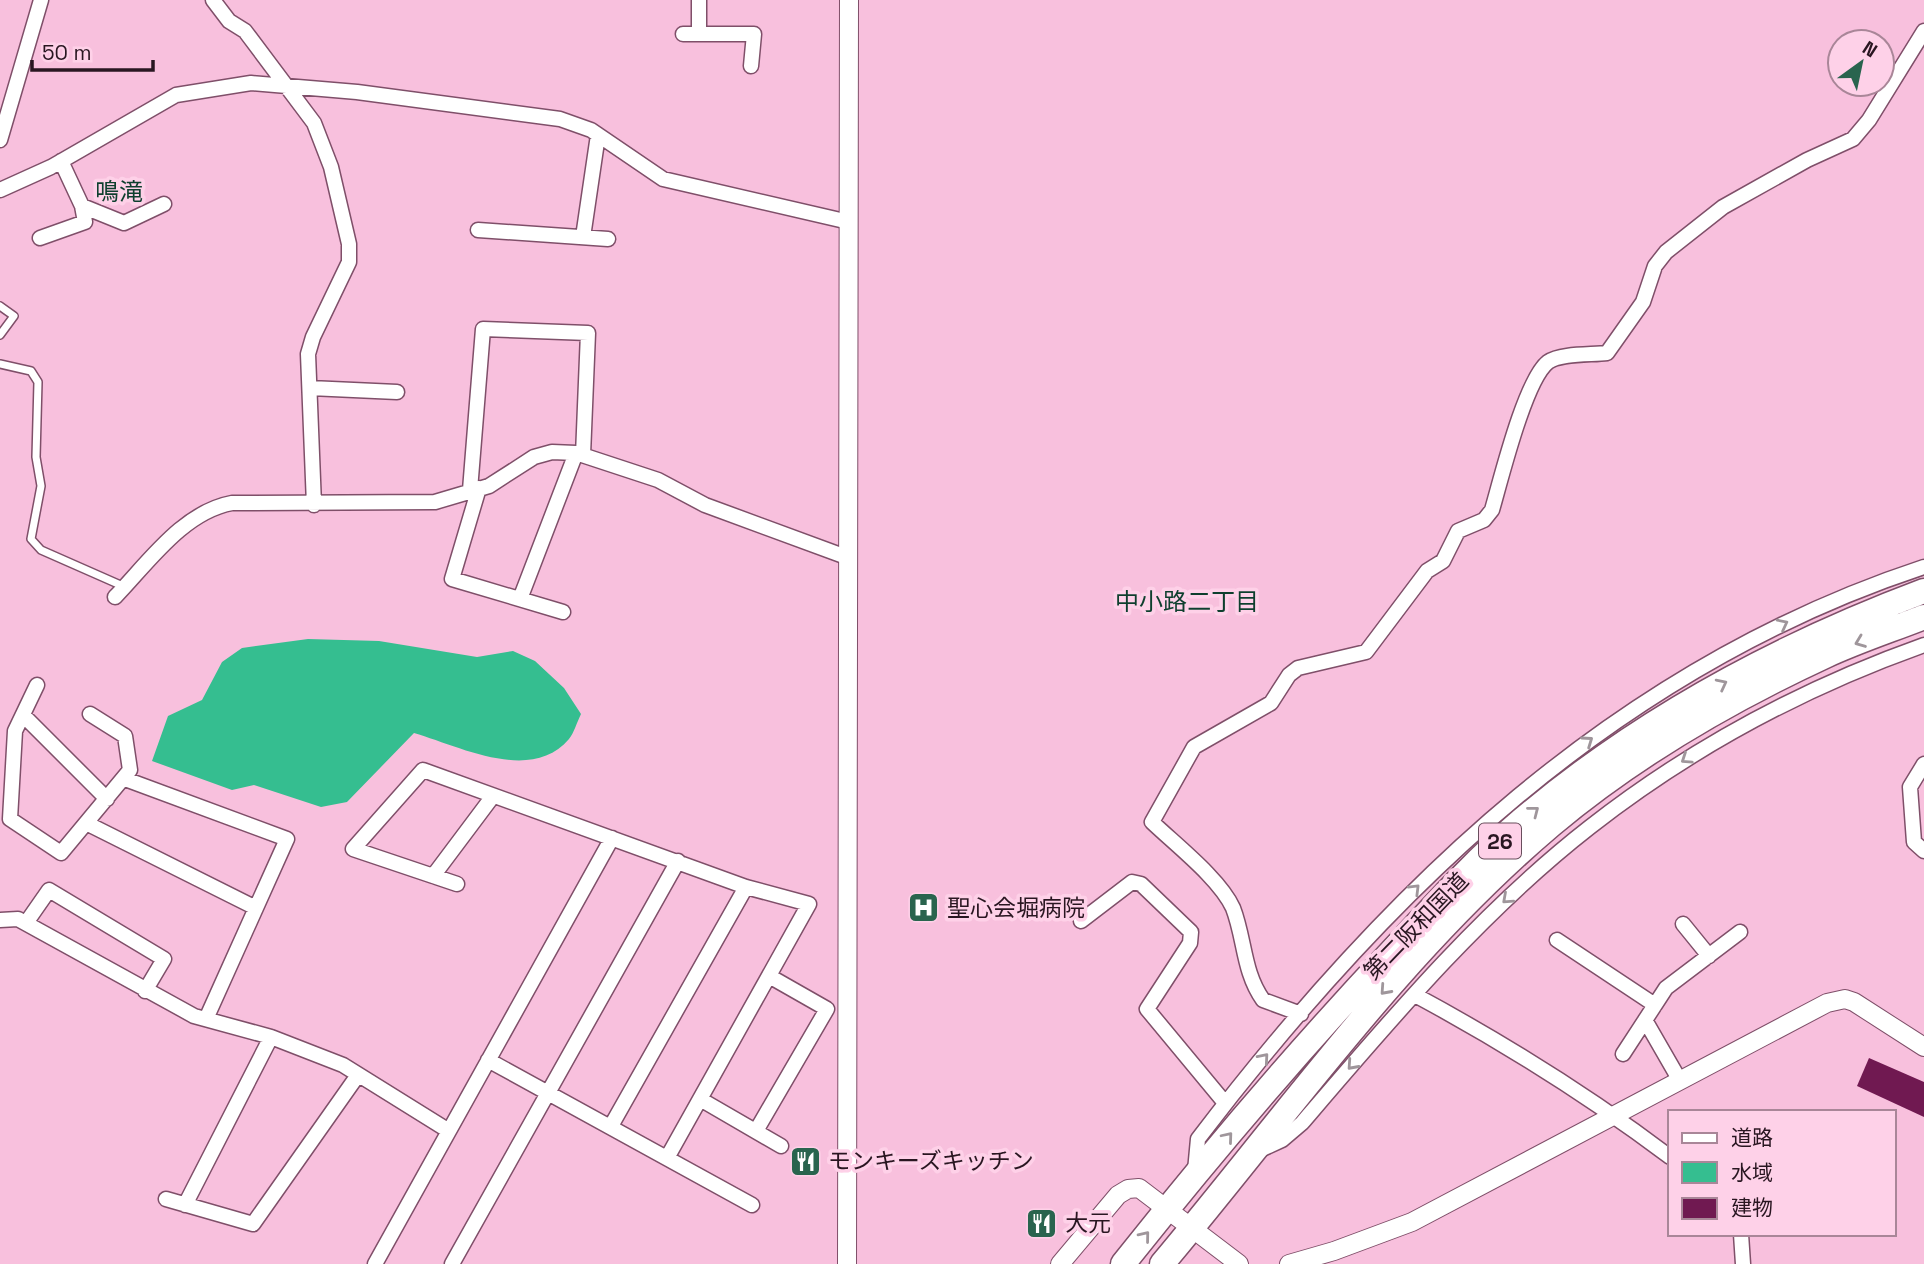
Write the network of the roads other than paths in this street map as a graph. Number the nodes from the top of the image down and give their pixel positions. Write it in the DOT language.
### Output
graph roads {
  1 [pos="41,0"];
  2 [pos="213,0"];
  3 [pos="699,0"];
  4 [pos="849,0"];
  5 [pos="1924,31"];
  6 [pos="699,33"];
  7 [pos="683,34"];
  8 [pos="751,66"];
  9 [pos="285,85"];
  10 [pos="597,135"];
  11 [pos="0,140"];
  12 [pos="61,161"];
  13 [pos="0,190"];
  14 [pos="164,204"];
  15 [pos="82,206"];
  16 [pos="849,222"];
  17 [pos="478,230"];
  18 [pos="583,237"];
  19 [pos="40,238"];
  20 [pos="608,239"];
  21 [pos="0,306"];
  22 [pos="0,335"];
  23 [pos="0,364"];
  24 [pos="310,388"];
  25 [pos="397,392"];
  26 [pos="580,454"];
  27 [pos="474,489"];
  28 [pos="314,505"];
  29 [pos="849,558"];
  30 [pos="1924,568"];
  31 [pos="120,592"];
  32 [pos="1924,592"];
  33 [pos="520,599"];
  34 [pos="563,612"];
  35 [pos="1924,617"];
  36 [pos="1924,645"];
  37 [pos="37,685"];
  38 [pos="90,714"];
  39 [pos="23,715"];
  40 [pos="1924,764"];
  41 [pos="125,779"];
  42 [pos="493,796"];
  43 [pos="107,799"];
  44 [pos="86,823"];
  45 [pos="612,838"];
  46 [pos="1924,851"];
  47 [pos="678,860"];
  48 [pos="433,876"];
  49 [pos="457,884"];
  50 [pos="746,887"];
  51 [pos="256,908"];
  52 [pos="0,920"];
  53 [pos="1081,921"];
  54 [pos="26,923"];
  55 [pos="1683,924"];
  56 [pos="1740,932"];
  57 [pos="1557,940"];
  58 [pos="1709,956"];
  59 [pos="769,976"];
  60 [pos="145,991"];
  61 [pos="1415,995"];
  62 [pos="1655,1005"];
  63 [pos="1301,1014"];
  64 [pos="206,1019"];
  65 [pos="1645,1020"];
  66 [pos="271,1037"];
  67 [pos="1924,1047"];
  68 [pos="1623,1054"];
  69 [pos="488,1060"];
  70 [pos="358,1075"];
  71 [pos="1679,1079"];
  72 [pos="551,1092"];
  73 [pos="700,1099"];
  74 [pos="1225,1103"];
  75 [pos="1616,1116"];
  76 [pos="611,1126"];
  77 [pos="449,1131"];
  78 [pos="756,1131"];
  79 [pos="781,1146"];
  80 [pos="1249,1155"];
  81 [pos="1668,1155"];
  82 [pos="667,1158"];
  83 [pos="1194,1176"];
  84 [pos="166,1199"];
  85 [pos="185,1205"];
  86 [pos="752,1205"];
  87 [pos="1168,1208"];
  88 [pos="1192,1228"];
  89 [pos="1741,1236"];
  90 [pos="375,1264"];
  91 [pos="452,1264"];
  92 [pos="847,1264"];
  93 [pos="1060,1264"];
  94 [pos="1123,1264"];
  95 [pos="1162,1264"];
  96 [pos="1239,1264"];
  97 [pos="1289,1264"];
  98 [pos="1743,1264"];
  1 -- 11 [label="street"];
  2 -- 9 [label="street"];
  3 -- 6 [label="street"];
  4 -- 16 [label="street"];
  5 -- 63 [label="street"];
  6 -- 7 [label="street"];
  6 -- 8 [label="street"];
  9 -- 10 [label="street"];
  9 -- 12 [label="street"];
  9 -- 24 [label="street"];
  10 -- 16 [label="street"];
  10 -- 18 [label="street"];
  12 -- 13 [label="street"];
  12 -- 15 [label="street"];
  14 -- 15 [label="street"];
  15 -- 19 [label="street"];
  16 -- 29 [label="street"];
  17 -- 18 [label="street"];
  18 -- 20 [label="street"];
  21 -- 22 [label="lane"];
  23 -- 31 [label="lane"];
  24 -- 25 [label="street"];
  24 -- 28 [label="street"];
  26 -- 27 [label="street"];
  26 -- 27 [label="street"];
  26 -- 29 [label="street"];
  26 -- 33 [label="street"];
  27 -- 28 [label="street"];
  27 -- 33 [label="street"];
  28 -- 31 [label="street"];
  29 -- 92 [label="street"];
  63 -- 30 [label="street, one-way"];
  83 -- 32 [label="highway, 第二阪和国道 / 26, one-way"];
  33 -- 34 [label="street"];
  35 -- 80 [label="highway, 第二阪和国道 / 26, one-way"];
  36 -- 61 [label="street, one-way"];
  37 -- 39 [label="street"];
  38 -- 41 [label="street"];
  39 -- 43 [label="street"];
  39 -- 44 [label="street"];
  40 -- 46 [label="street"];
  41 -- 43 [label="street"];
  41 -- 51 [label="street"];
  42 -- 45 [label="street"];
  42 -- 48 [label="street"];
  42 -- 48 [label="street"];
  43 -- 44 [label="street"];
  44 -- 51 [label="street"];
  45 -- 47 [label="street"];
  45 -- 69 [label="street"];
  47 -- 50 [label="street"];
  47 -- 72 [label="street"];
  48 -- 49 [label="street"];
  50 -- 59 [label="street"];
  50 -- 76 [label="street"];
  51 -- 64 [label="street"];
  52 -- 54 [label="street"];
  53 -- 74 [label="street"];
  54 -- 60 [label="street"];
  54 -- 60 [label="street"];
  55 -- 58 [label="street"];
  56 -- 58 [label="street"];
  57 -- 62 [label="street"];
  58 -- 62 [label="street"];
  59 -- 73 [label="street"];
  59 -- 78 [label="street"];
  60 -- 64 [label="street"];
  61 -- 75 [label="street"];
  61 -- 80 [label="street, one-way"];
  62 -- 65 [label="street"];
  74 -- 63 [label="street, one-way"];
  64 -- 66 [label="street"];
  65 -- 68 [label="street"];
  65 -- 71 [label="street"];
  66 -- 70 [label="street"];
  66 -- 85 [label="street"];
  67 -- 71 [label="street"];
  69 -- 72 [label="street"];
  69 -- 77 [label="street"];
  70 -- 77 [label="street"];
  70 -- 85 [label="street"];
  71 -- 75 [label="street"];
  72 -- 76 [label="street"];
  72 -- 91 [label="street"];
  73 -- 78 [label="street"];
  73 -- 82 [label="street"];
  74 -- 83 [label="street"];
  75 -- 81 [label="street"];
  75 -- 97 [label="street"];
  76 -- 82 [label="street"];
  77 -- 90 [label="street"];
  78 -- 79 [label="street"];
  80 -- 88 [label="highway, 第二阪和国道 / 26"];
  82 -- 86 [label="street"];
  83 -- 87 [label="highway, 第二阪和国道 / 26"];
  84 -- 85 [label="street"];
  87 -- 88 [label="street"];
  87 -- 93 [label="street"];
  94 -- 87 [label="highway, 第二阪和国道 / 26, one-way"];
  88 -- 95 [label="highway, 第二阪和国道 / 26"];
  88 -- 96 [label="street"];
  89 -- 98 [label="street"];
}
